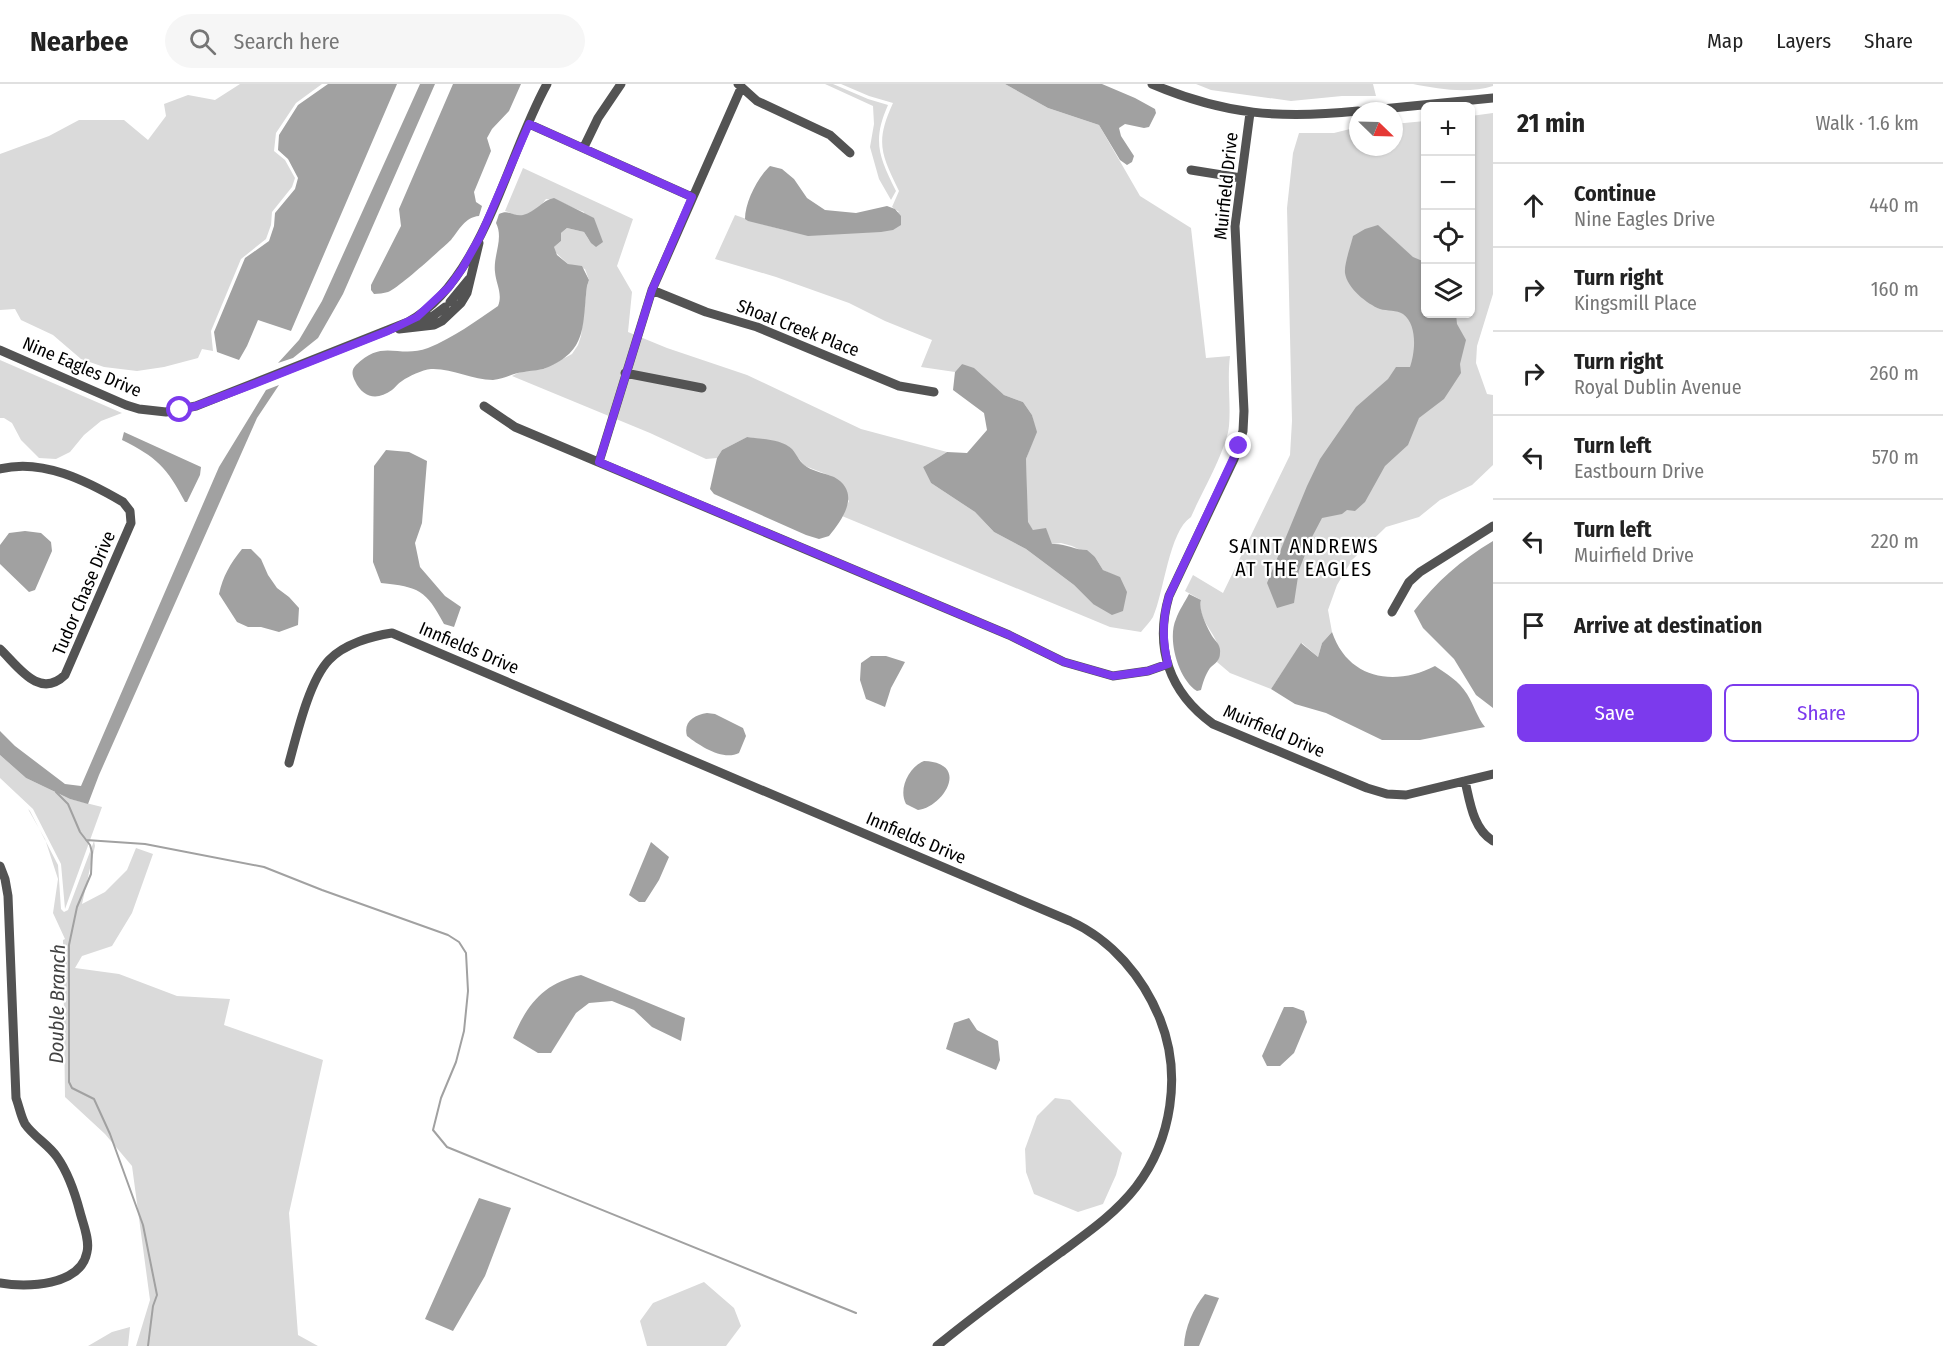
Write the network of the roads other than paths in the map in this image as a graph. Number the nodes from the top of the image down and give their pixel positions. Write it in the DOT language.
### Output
graph roads {
  1 [pos="547,84"];
  2 [pos="621,84"];
  3 [pos="1152,84"];
  4 [pos="739,86"];
  5 [pos="1493,98"];
  6 [pos="1403,107"];
  7 [pos="1349,112"];
  8 [pos="1250,113"];
  9 [pos="529,124"];
  10 [pos="584,147"];
  11 [pos="850,153"];
  12 [pos="1191,170"];
  13 [pos="1241,178"];
  14 [pos="692,197"];
  15 [pos="481,235"];
  16 [pos="473,272"];
  17 [pos="652,290"];
  18 [pos="388,331"];
  19 [pos="0,350"];
  20 [pos="625,373"];
  21 [pos="702,388"];
  22 [pos="934,392"];
  23 [pos="484,406"];
  24 [pos="599,462"];
  25 [pos="0,469"];
  26 [pos="1493,526"];
  27 [pos="1392,612"];
  28 [pos="0,649"];
  29 [pos="1168,664"];
  30 [pos="289,763"];
  31 [pos="1493,774"];
  32 [pos="1465,781"];
  33 [pos="1493,841"];
  34 [pos="0,866"];
  35 [pos="0,1283"];
  36 [pos="937,1346"];
  1 -- 9 [label="street, Nine Eagles Drive"];
  2 -- 10 [label="street"];
  3 -- 8 [label="street"];
  4 -- 11 [label="street"];
  4 -- 14 [label="street"];
  5 -- 6 [label="street"];
  7 -- 8 [label="street"];
  8 -- 13 [label="street, Muirfield Drive"];
  9 -- 10 [label="street"];
  9 -- 15 [label="street, Nine Eagles Drive"];
  10 -- 14 [label="street"];
  12 -- 13 [label="street"];
  13 -- 29 [label="street, Muirfield Drive"];
  14 -- 17 [label="street"];
  15 -- 16 [label="street, Nine Eagles Drive"];
  15 -- 18 [label="street, Nine Eagles Drive"];
  16 -- 18 [label="street, Nine Eagles Drive"];
  16 -- 18 [label="street, Nine Eagles Drive"];
  17 -- 20 [label="street"];
  17 -- 22 [label="street, Shoal Creek Place"];
  18 -- 19 [label="street, Nine Eagles Drive"];
  20 -- 21 [label="street"];
  20 -- 24 [label="street"];
  23 -- 24 [label="street"];
  24 -- 29 [label="street"];
  25 -- 28 [label="street, Tudor Chase Drive"];
  26 -- 27 [label="street"];
  29 -- 32 [label="street, Muirfield Drive"];
  30 -- 36 [label="street, Innfields Drive"];
  31 -- 32 [label="street, Muirfield Drive"];
  32 -- 33 [label="street"];
  34 -- 35 [label="street"];
}
